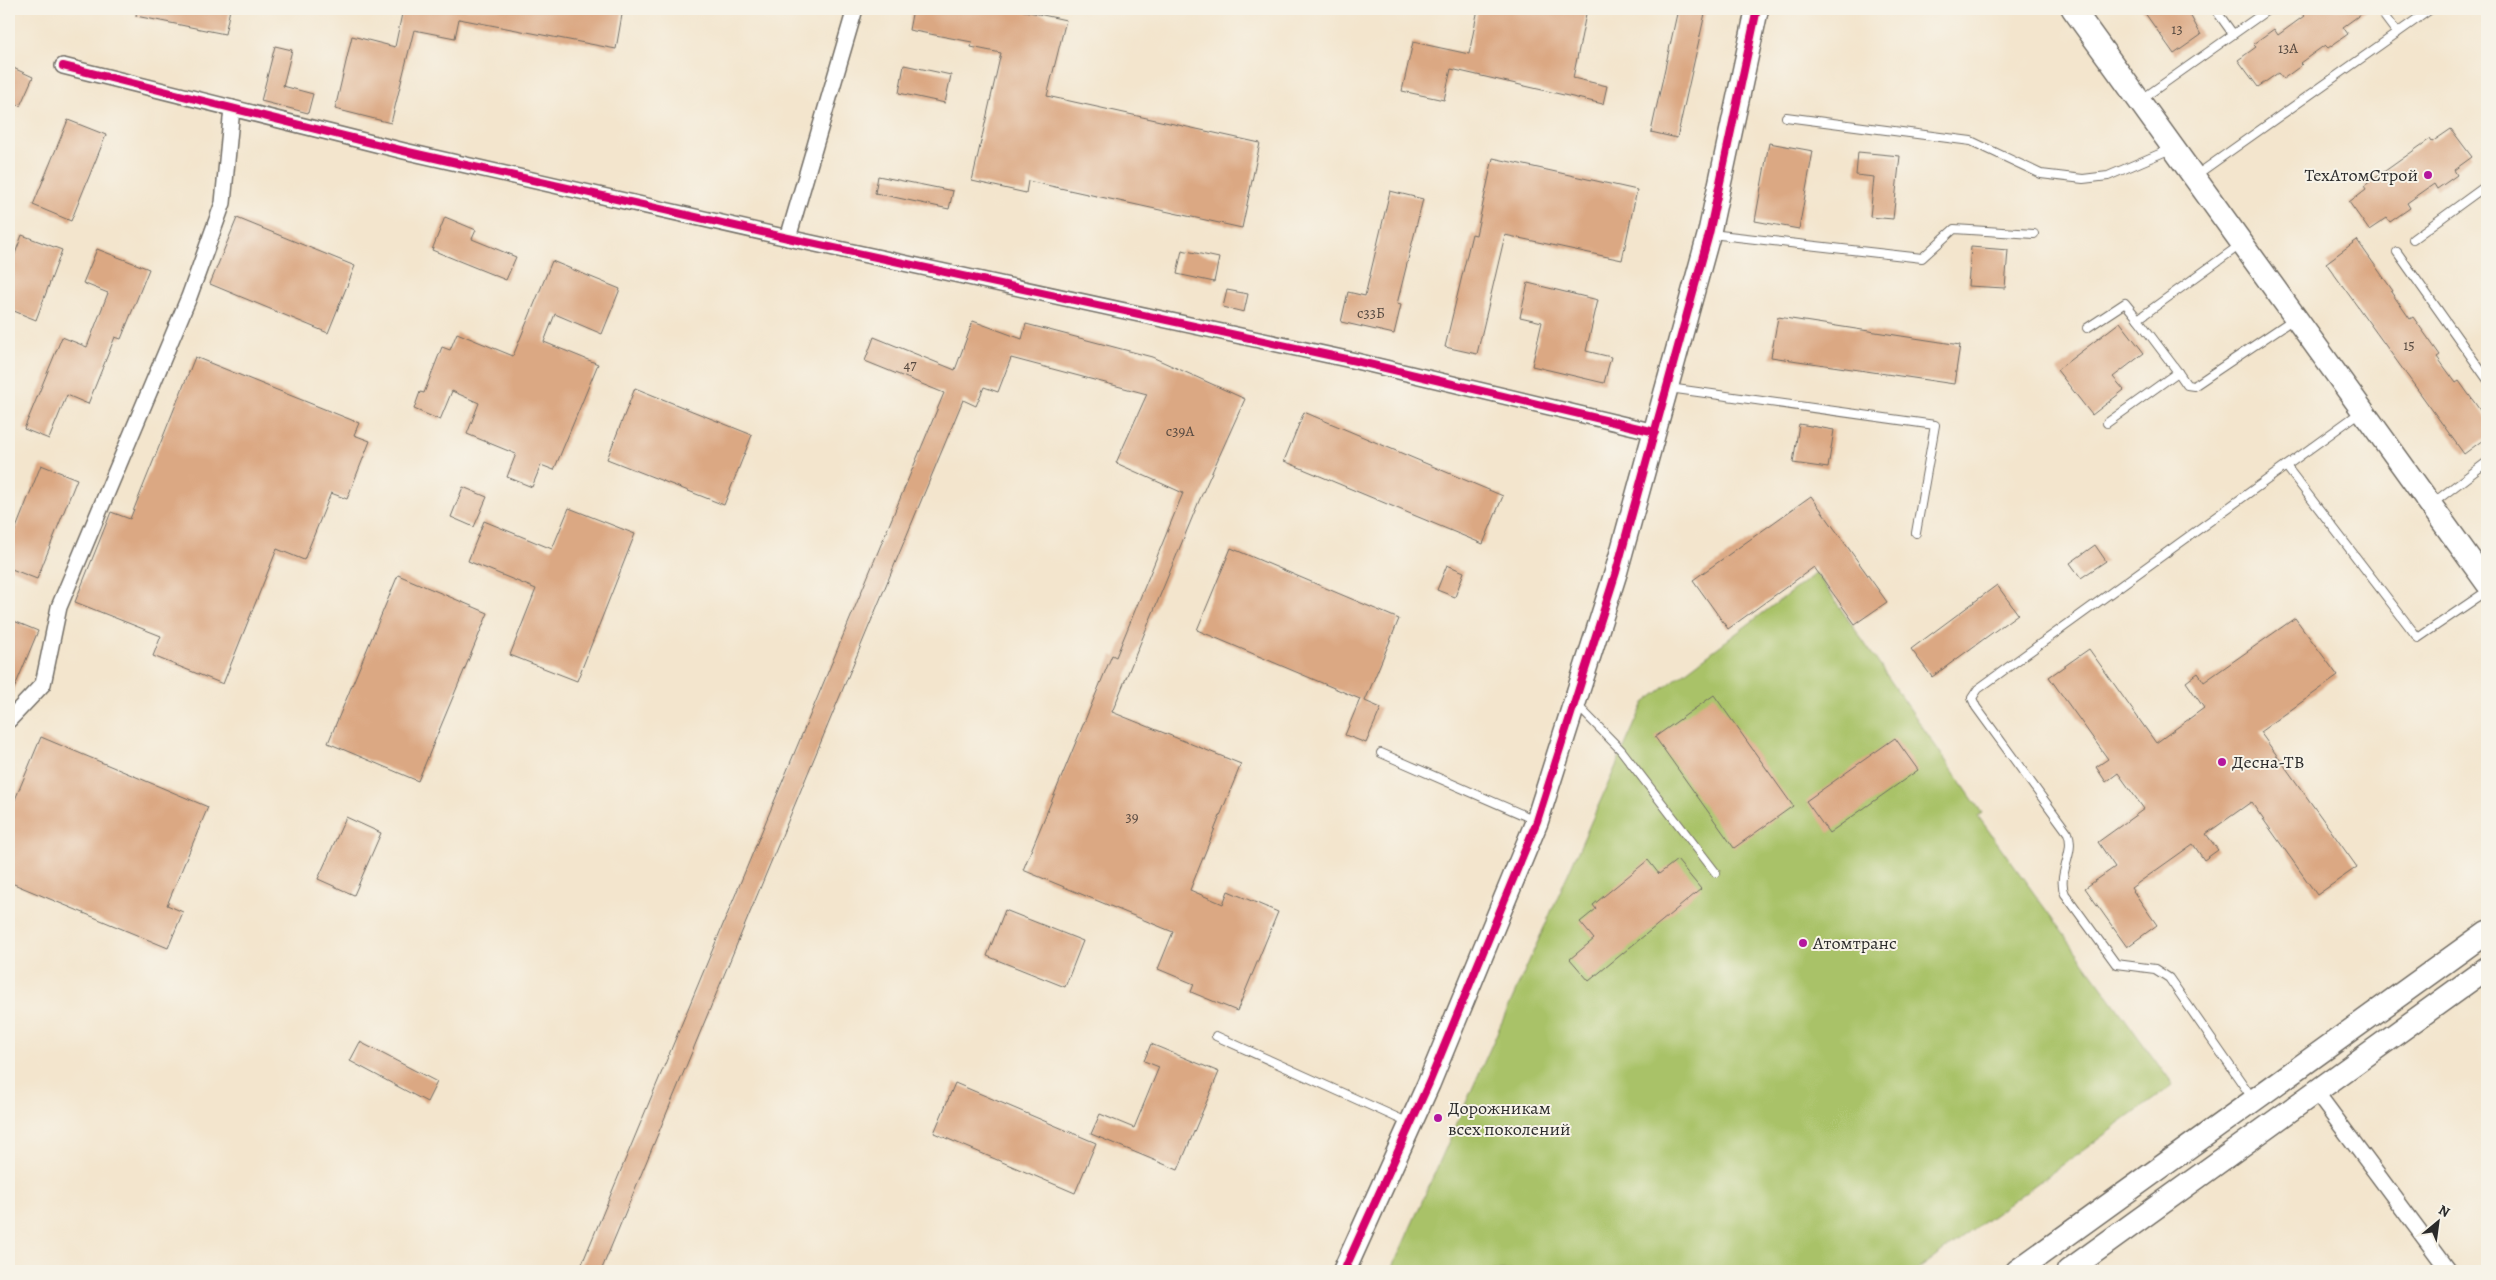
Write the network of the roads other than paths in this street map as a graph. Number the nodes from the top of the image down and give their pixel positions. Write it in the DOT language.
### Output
graph roads {
  1 [pos="855,9"];
  2 [pos="1757,9"];
  3 [pos="2073,9"];
  4 [pos="2215,9"];
  5 [pos="2269,9"];
  6 [pos="2379,9"];
  7 [pos="2431,9"];
  8 [pos="2398,33"];
  9 [pos="2233,34"];
  10 [pos="63,66"];
  11 [pos="2140,100"];
  12 [pos="232,108"];
  13 [pos="1786,117"];
  14 [pos="2174,147"];
  15 [pos="2195,176"];
  16 [pos="2487,185"];
  17 [pos="1709,234"];
  18 [pos="2034,234"];
  19 [pos="788,238"];
  20 [pos="2413,239"];
  21 [pos="2243,243"];
  22 [pos="2397,252"];
  23 [pos="2296,317"];
  24 [pos="2138,319"];
  25 [pos="2087,328"];
  26 [pos="2178,372"];
  27 [pos="2487,379"];
  28 [pos="1667,388"];
  29 [pos="2363,410"];
  30 [pos="2107,423"];
  31 [pos="1655,432"];
  32 [pos="2487,462"];
  33 [pos="2286,466"];
  34 [pos="2431,504"];
  35 [pos="1916,533"];
  36 [pos="2487,583"];
  37 [pos="2487,591"];
  38 [pos="1575,702"];
  39 [pos="9,720"];
  40 [pos="1381,753"];
  41 [pos="1537,820"];
  42 [pos="1716,873"];
  43 [pos="2487,932"];
  44 [pos="2487,968"];
  45 [pos="1216,1036"];
  46 [pos="2316,1092"];
  47 [pos="2254,1101"];
  48 [pos="1411,1124"];
  49 [pos="1344,1271"];
  50 [pos="2017,1271"];
  51 [pos="2068,1271"];
  52 [pos="2448,1271"];
  1 -- 19 [label="street"];
  2 -- 17 [label="street"];
  3 -- 11 [label="street"];
  4 -- 9 [label="lane"];
  5 -- 9 [label="lane"];
  6 -- 8 [label="lane"];
  7 -- 8 [label="lane"];
  8 -- 15 [label="lane"];
  9 -- 11 [label="lane"];
  10 -- 12 [label="street"];
  11 -- 14 [label="street"];
  12 -- 19 [label="street"];
  12 -- 39 [label="street"];
  13 -- 14 [label="lane"];
  14 -- 15 [label="street"];
  15 -- 21 [label="street"];
  16 -- 20 [label="lane"];
  17 -- 18 [label="lane"];
  17 -- 28 [label="street"];
  19 -- 31 [label="street"];
  21 -- 23 [label="street"];
  21 -- 24 [label="lane"];
  22 -- 27 [label="lane"];
  23 -- 26 [label="lane"];
  23 -- 29 [label="street"];
  24 -- 25 [label="lane"];
  24 -- 26 [label="lane"];
  26 -- 30 [label="lane"];
  28 -- 31 [label="street"];
  28 -- 35 [label="lane"];
  29 -- 33 [label="lane"];
  29 -- 34 [label="street"];
  31 -- 38 [label="street"];
  32 -- 34 [label="lane"];
  33 -- 37 [label="lane"];
  33 -- 47 [label="lane"];
  34 -- 36 [label="street"];
  38 -- 41 [label="street"];
  38 -- 42 [label="lane"];
  40 -- 41 [label="lane"];
  41 -- 48 [label="street"];
  43 -- 47 [label="street"];
  44 -- 46 [label="street"];
  45 -- 48 [label="lane"];
  46 -- 51 [label="street"];
  46 -- 52 [label="street"];
  47 -- 50 [label="street"];
  48 -- 49 [label="street"];
}
